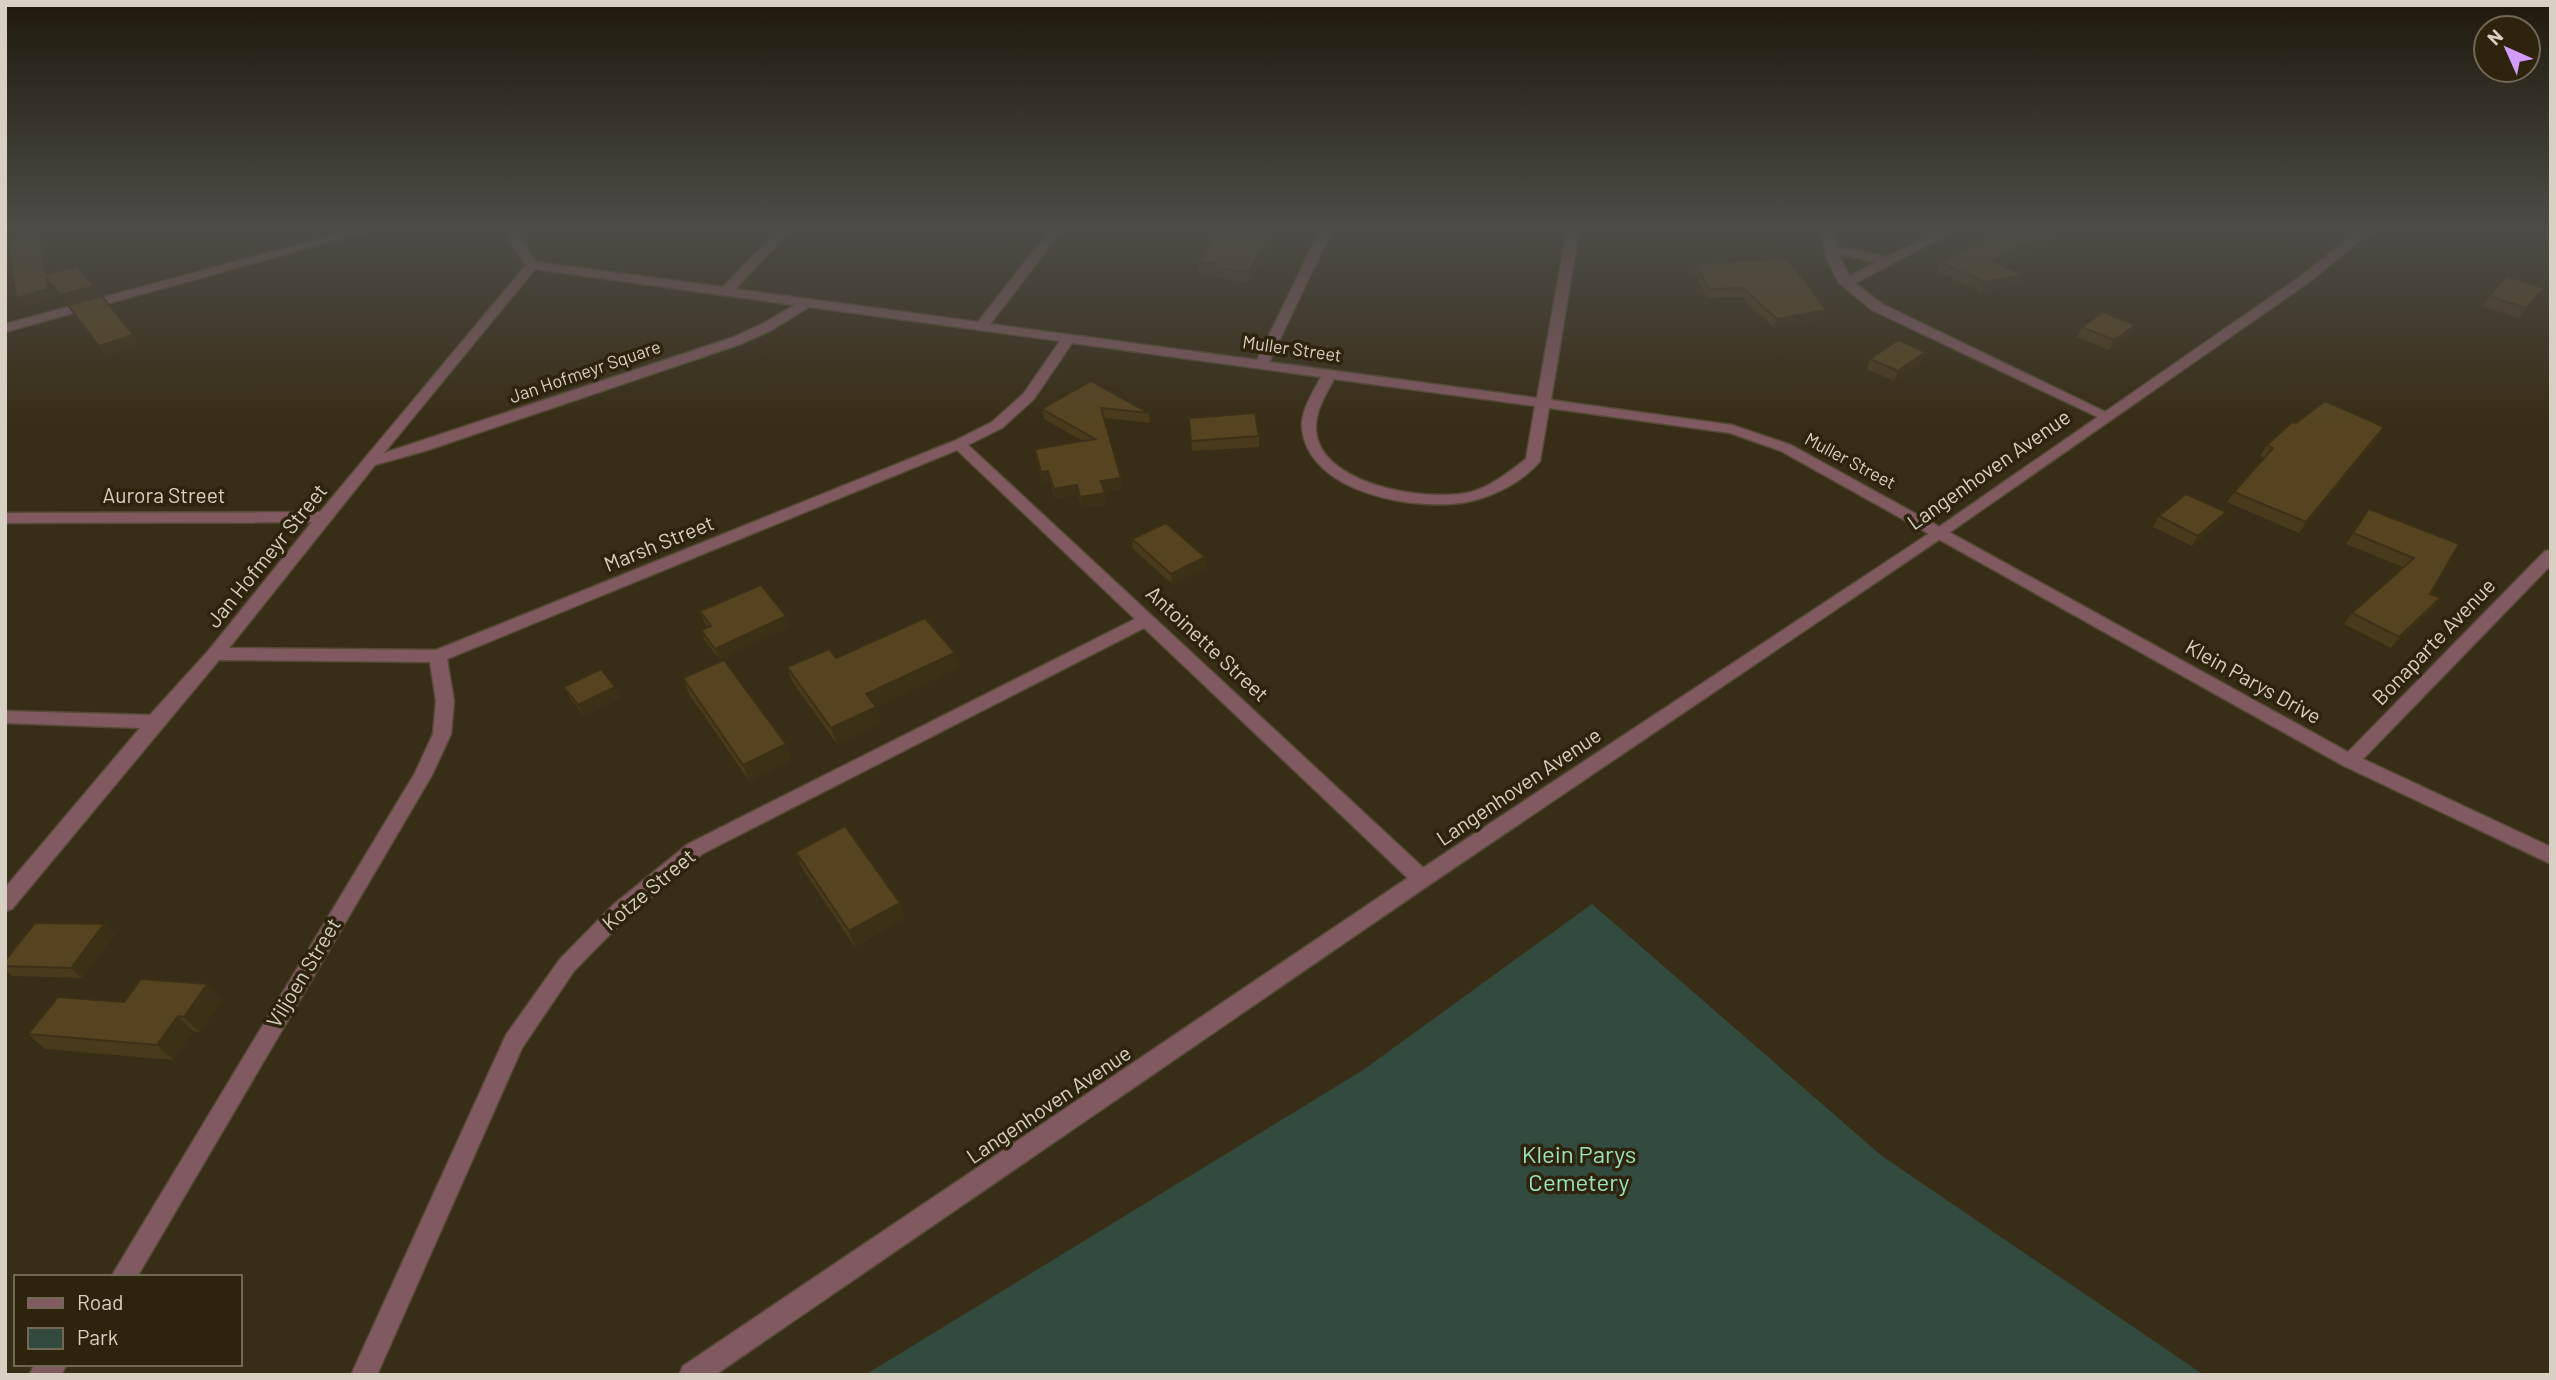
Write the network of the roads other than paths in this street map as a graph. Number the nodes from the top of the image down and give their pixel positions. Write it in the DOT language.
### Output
graph roads {
  1 [pos="129,294"];
  2 [pos="508,294"];
  3 [pos="757,294"];
  4 [pos="1006,294"];
  5 [pos="1295,294"];
  6 [pos="1562,294"];
  7 [pos="1860,294"];
  8 [pos="2283,294"];
  9 [pos="808,302"];
  10 [pos="982,326"];
  11 [pos="5,328"];
  12 [pos="1068,339"];
  13 [pos="1262,363"];
  14 [pos="1329,374"];
  15 [pos="1544,402"];
  16 [pos="2107,416"];
  17 [pos="959,444"];
  18 [pos="369,462"];
  19 [pos="324,517"];
  20 [pos="5,518"];
  21 [pos="1941,532"];
  22 [pos="2551,555"];
  23 [pos="1148,618"];
  24 [pos="215,654"];
  25 [pos="438,656"];
  26 [pos="5,717"];
  27 [pos="155,722"];
  28 [pos="2350,761"];
  29 [pos="2551,856"];
  30 [pos="1422,879"];
  31 [pos="5,903"];
  32 [pos="124,1275"];
  33 [pos="363,1375"];
  34 [pos="692,1375"];
  1 -- 11 [label="street"];
  2 -- 18 [label="street, Jan Hofmeyr Street"];
  3 -- 9 [label="street, Muller Street"];
  4 -- 10 [label="street"];
  5 -- 13 [label="street"];
  6 -- 15 [label="street"];
  7 -- 16 [label="street"];
  8 -- 16 [label="street, Langenhoven Avenue"];
  9 -- 10 [label="street, Muller Street"];
  9 -- 18 [label="street, Jan Hofmeyr Square"];
  10 -- 12 [label="street, Muller Street"];
  12 -- 13 [label="street, Muller Street"];
  12 -- 17 [label="street, Marsh Street"];
  13 -- 14 [label="street, Muller Street"];
  14 -- 15 [label="street, Muller Street"];
  14 -- 15 [label="street"];
  15 -- 21 [label="street, Muller Street"];
  16 -- 21 [label="street, Langenhoven Avenue"];
  17 -- 23 [label="street, Antoinette Street"];
  17 -- 25 [label="street, Marsh Street"];
  18 -- 19 [label="street, Jan Hofmeyr Street"];
  19 -- 20 [label="street, Aurora Street"];
  19 -- 24 [label="street, Jan Hofmeyr Street"];
  21 -- 28 [label="street, Klein Parys Drive"];
  21 -- 30 [label="street, Langenhoven Avenue"];
  22 -- 28 [label="street, Bonaparte Avenue"];
  23 -- 30 [label="street, Antoinette Street"];
  23 -- 33 [label="street, Kotze Street"];
  24 -- 25 [label="street, Marsh Street"];
  24 -- 27 [label="street, Jan Hofmeyr Street"];
  25 -- 32 [label="street, Viljoen Street"];
  26 -- 27 [label="street"];
  27 -- 31 [label="street, Jan Hofmeyr Street"];
  28 -- 29 [label="street, Klein Parys Drive"];
  30 -- 34 [label="street, Langenhoven Avenue"];
}
